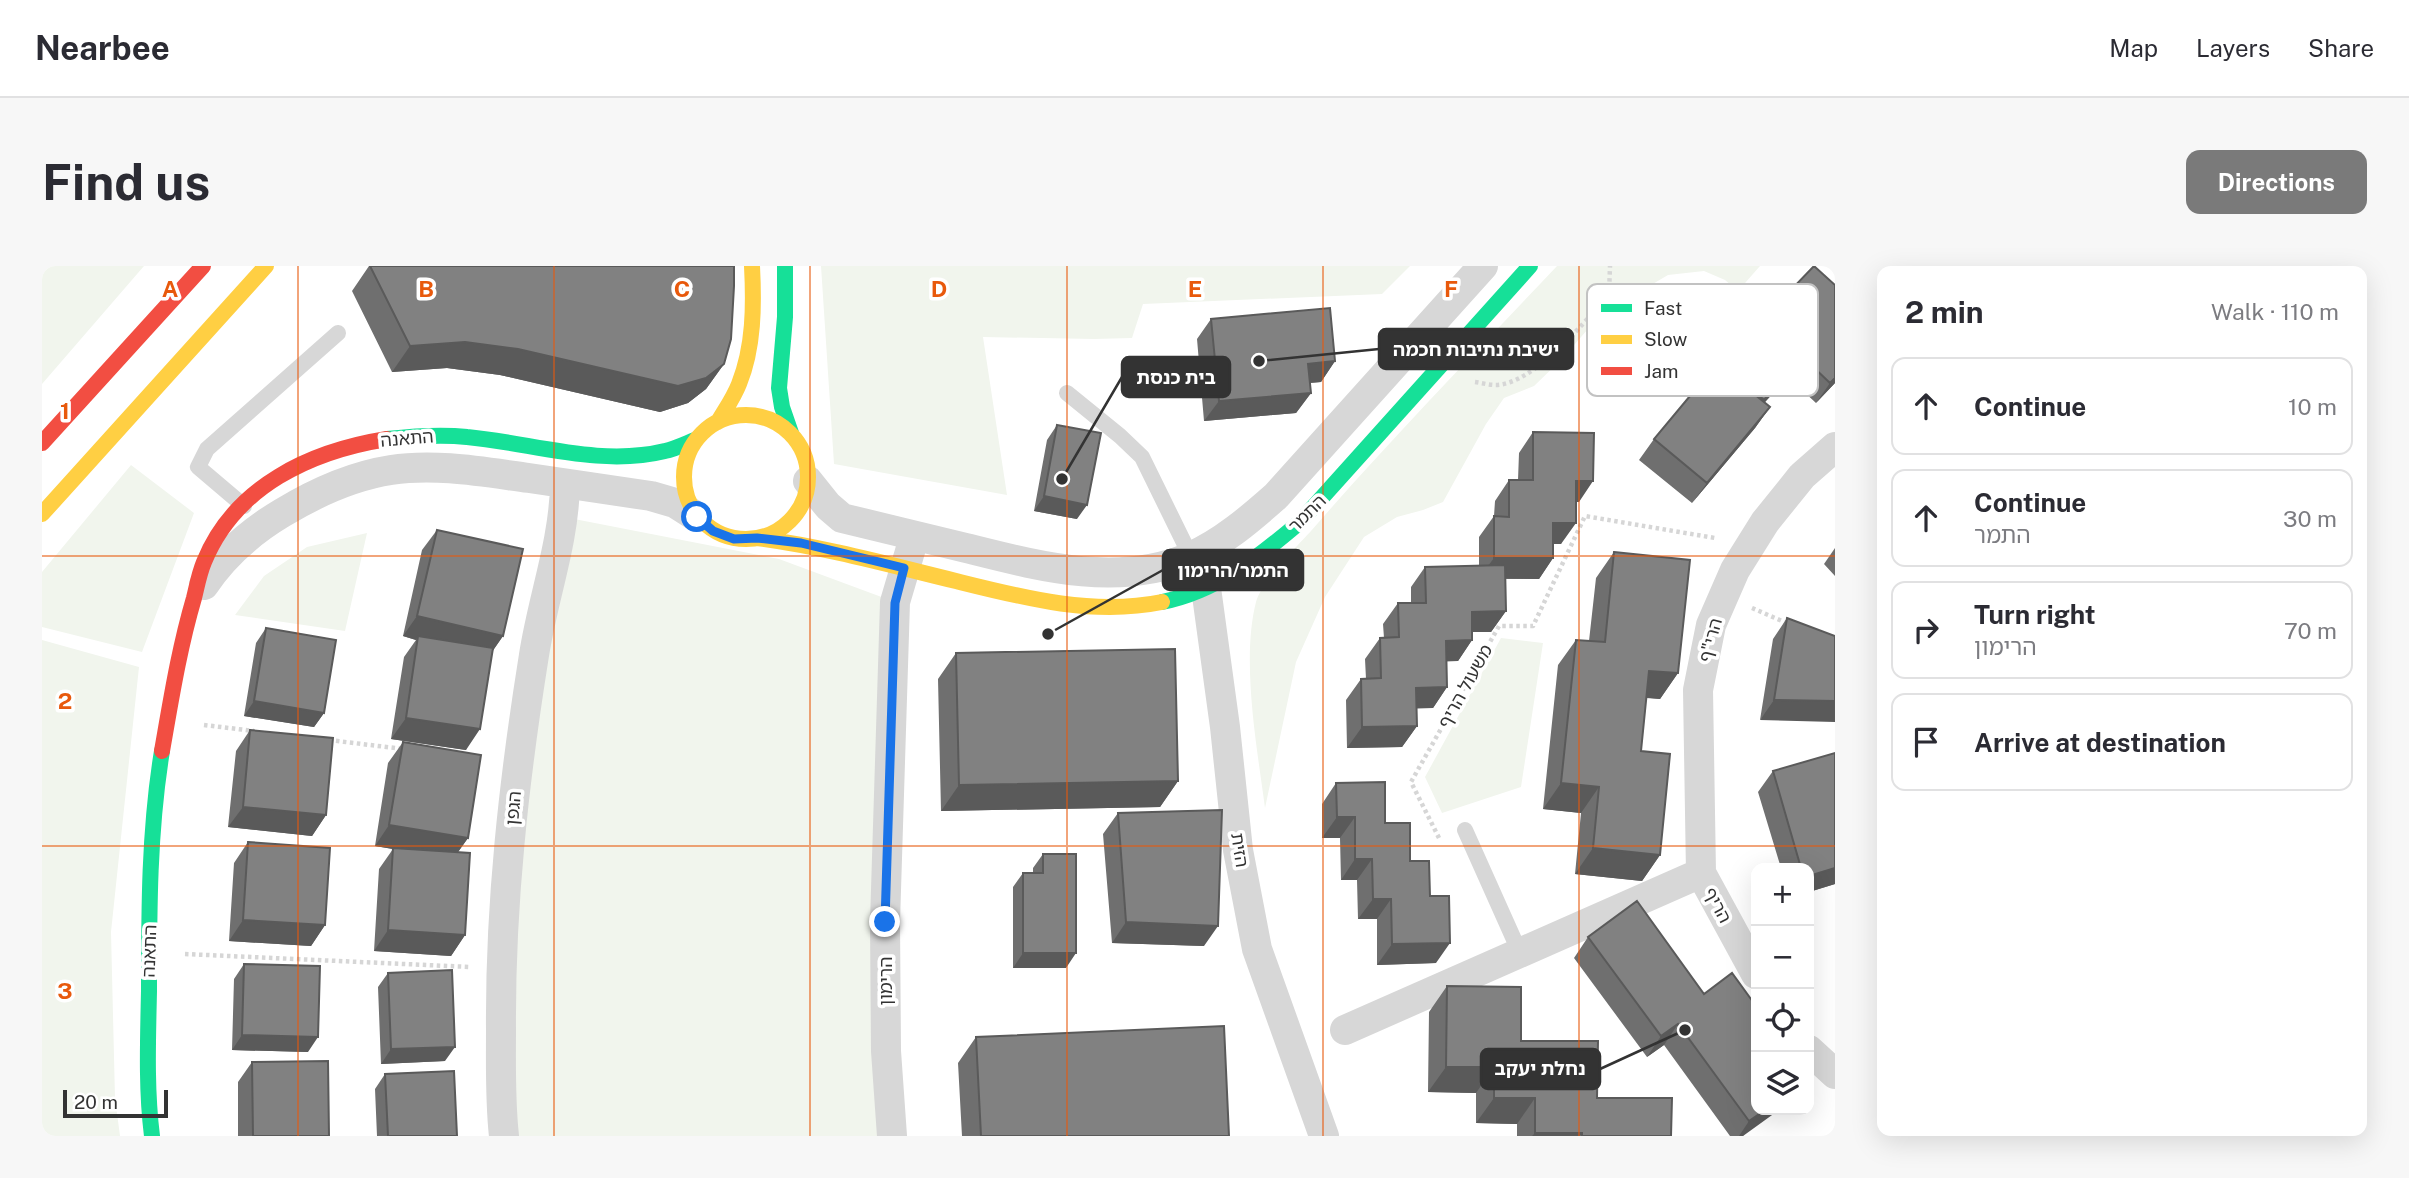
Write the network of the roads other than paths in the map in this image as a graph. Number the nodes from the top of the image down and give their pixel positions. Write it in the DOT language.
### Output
graph roads {
  1 [pos="203,266"];
  2 [pos="266,266"];
  3 [pos="752,266"];
  4 [pos="785,266"];
  5 [pos="1483,266"];
  6 [pos="1530,266"];
  7 [pos="338,333"];
  8 [pos="1067,393"];
  9 [pos="718,422"];
  10 [pos="791,433"];
  11 [pos="695,440"];
  12 [pos="42,443"];
  13 [pos="1835,447"];
  14 [pos="808,481"];
  15 [pos="565,484"];
  16 [pos="244,506"];
  17 [pos="42,514"];
  18 [pos="697,517"];
  19 [pos="916,536"];
  20 [pos="757,538"];
  21 [pos="1191,557"];
  22 [pos="904,568"];
  23 [pos="1206,588"];
  24 [pos="192,603"];
  25 [pos="1465,830"];
  26 [pos="1701,873"];
  27 [pos="1520,953"];
  28 [pos="1751,965"];
  29 [pos="1345,1030"];
  30 [pos="1811,1052"];
  31 [pos="1835,1074"];
  32 [pos="152,1136"];
  33 [pos="504,1136"];
  34 [pos="892,1136"];
  35 [pos="1324,1136"];
  1 -- 12 [label="street"];
  2 -- 17 [label="street"];
  3 -- 9 [label="street"];
  4 -- 10 [label="street"];
  5 -- 21 [label="street, התמר"];
  6 -- 23 [label="street, התמר"];
  7 -- 16 [label="lane"];
  8 -- 21 [label="lane"];
  9 -- 10 [label="street"];
  9 -- 11 [label="street"];
  10 -- 14 [label="street"];
  11 -- 16 [label="street, התאנה"];
  11 -- 18 [label="street"];
  13 -- 26 [label="street, הרי\"ף"];
  14 -- 19 [label="street, התמר"];
  14 -- 20 [label="street"];
  15 -- 18 [label="street, התאנה"];
  15 -- 24 [label="street, התאנה"];
  15 -- 33 [label="street, הגפן"];
  16 -- 24 [label="street, התאנה"];
  18 -- 20 [label="street"];
  19 -- 21 [label="street, התמר"];
  19 -- 22 [label="street, הרימון"];
  20 -- 22 [label="street, התמר"];
  21 -- 23 [label="street, הזית"];
  22 -- 23 [label="street, התמר"];
  22 -- 34 [label="street, הרימון"];
  23 -- 35 [label="street, הזית"];
  24 -- 32 [label="street, התאנה"];
  25 -- 27 [label="lane"];
  26 -- 27 [label="street"];
  26 -- 28 [label="street, הריף"];
  27 -- 29 [label="street"];
  30 -- 31 [label="street"];
}
